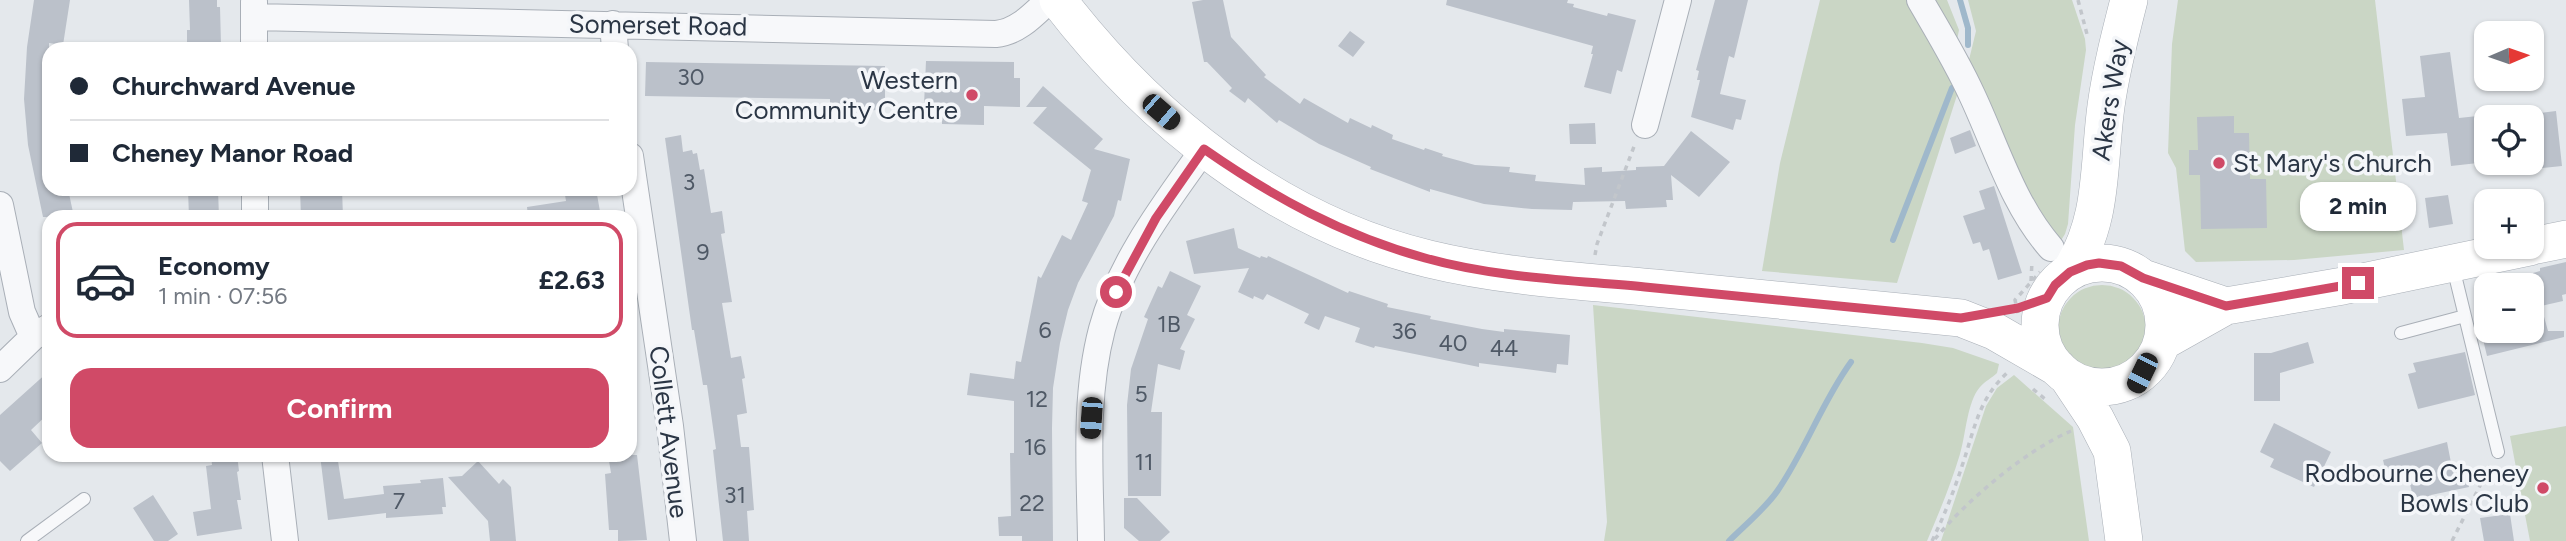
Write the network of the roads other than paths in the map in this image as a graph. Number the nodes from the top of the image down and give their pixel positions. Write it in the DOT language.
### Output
graph roads {
  1 [pos="1049,0"];
  2 [pos="1058,0"];
  3 [pos="1678,0"];
  4 [pos="1920,0"];
  5 [pos="2129,0"];
  6 [pos="254,8"];
  7 [pos="614,36"];
  8 [pos="254,42"];
  9 [pos="1645,125"];
  10 [pos="1204,149"];
  11 [pos="636,196"];
  12 [pos="2098,201"];
  13 [pos="0,205"];
  14 [pos="2566,239"];
  15 [pos="2544,244"];
  16 [pos="2474,259"];
  17 [pos="2452,263"];
  18 [pos="2134,272"];
  19 [pos="2041,289"];
  20 [pos="2226,306"];
  21 [pos="2465,316"];
  22 [pos="41,332"];
  23 [pos="2401,333"];
  24 [pos="2162,342"];
  25 [pos="0,369"];
  26 [pos="2063,372"];
  27 [pos="2142,373"];
  28 [pos="2112,451"];
  29 [pos="2498,452"];
  30 [pos="276,462"];
  31 [pos="84,499"];
  32 [pos="27,541"];
  33 [pos="285,541"];
  34 [pos="683,541"];
  35 [pos="1091,541"];
  36 [pos="2124,541"];
  1 -- 7 [label="street, Somerset Road"];
  2 -- 10 [label="main road"];
  3 -- 9 [label="street"];
  4 -- 19 [label="street"];
  5 -- 12 [label="main road, Akers Way"];
  6 -- 7 [label="street, Somerset Road"];
  6 -- 8 [label="street"];
  10 -- 19 [label="main road"];
  10 -- 35 [label="street"];
  11 -- 34 [label="street, Collett Avenue"];
  12 -- 18 [label="main road, Akers Way"];
  12 -- 19 [label="main road, Akers Way"];
  13 -- 22 [label="street"];
  14 -- 15 [label="main road"];
  16 -- 17 [label="main road"];
  17 -- 20 [label="main road"];
  17 -- 21 [label="lane"];
  18 -- 19 [label="main road"];
  18 -- 20 [label="main road"];
  18 -- 24 [label="main road"];
  19 -- 26 [label="main road"];
  19 -- 26 [label="main road, Akers Way"];
  20 -- 24 [label="main road"];
  21 -- 23 [label="lane"];
  21 -- 29 [label="lane"];
  22 -- 25 [label="street"];
  24 -- 27 [label="main road"];
  26 -- 27 [label="main road"];
  26 -- 28 [label="main road, Akers Way"];
  27 -- 28 [label="main road"];
  28 -- 36 [label="main road"];
  30 -- 33 [label="street"];
  31 -- 32 [label="lane"];
}
